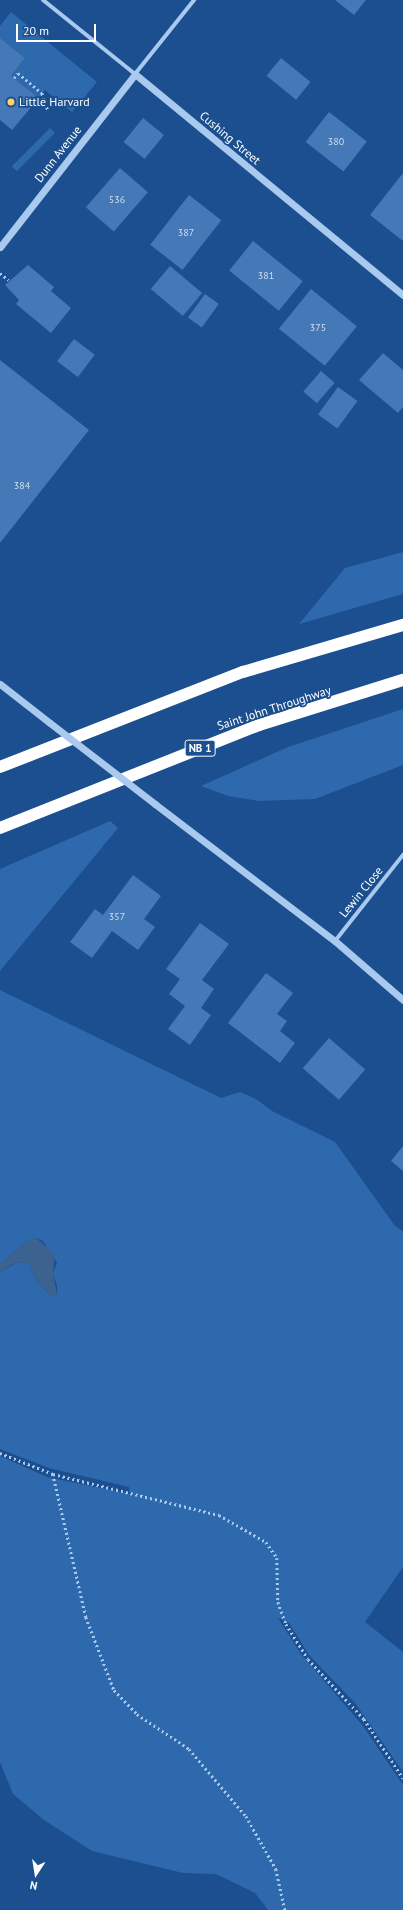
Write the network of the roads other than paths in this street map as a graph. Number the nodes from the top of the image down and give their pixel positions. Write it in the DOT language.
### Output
graph roads {
  1 [pos="42,0"];
  2 [pos="194,0"];
  3 [pos="135,74"];
  4 [pos="0,247"];
  5 [pos="403,295"];
  6 [pos="403,625"];
  7 [pos="403,680"];
  8 [pos="0,684"];
  9 [pos="0,767"];
  10 [pos="0,828"];
  11 [pos="403,855"];
  12 [pos="335,941"];
  13 [pos="403,1000"];
  1 -- 3 [label="street, Cushing Street"];
  2 -- 3 [label="street, Dunn Avenue"];
  3 -- 4 [label="street, Dunn Avenue"];
  3 -- 5 [label="street, Cushing Street"];
  6 -- 9 [label="highway"];
  7 -- 10 [label="highway, Saint John Throughway / NB 1"];
  8 -- 12 [label="street, bridge"];
  11 -- 12 [label="street, Lewin Close"];
  12 -- 13 [label="street"];
}
